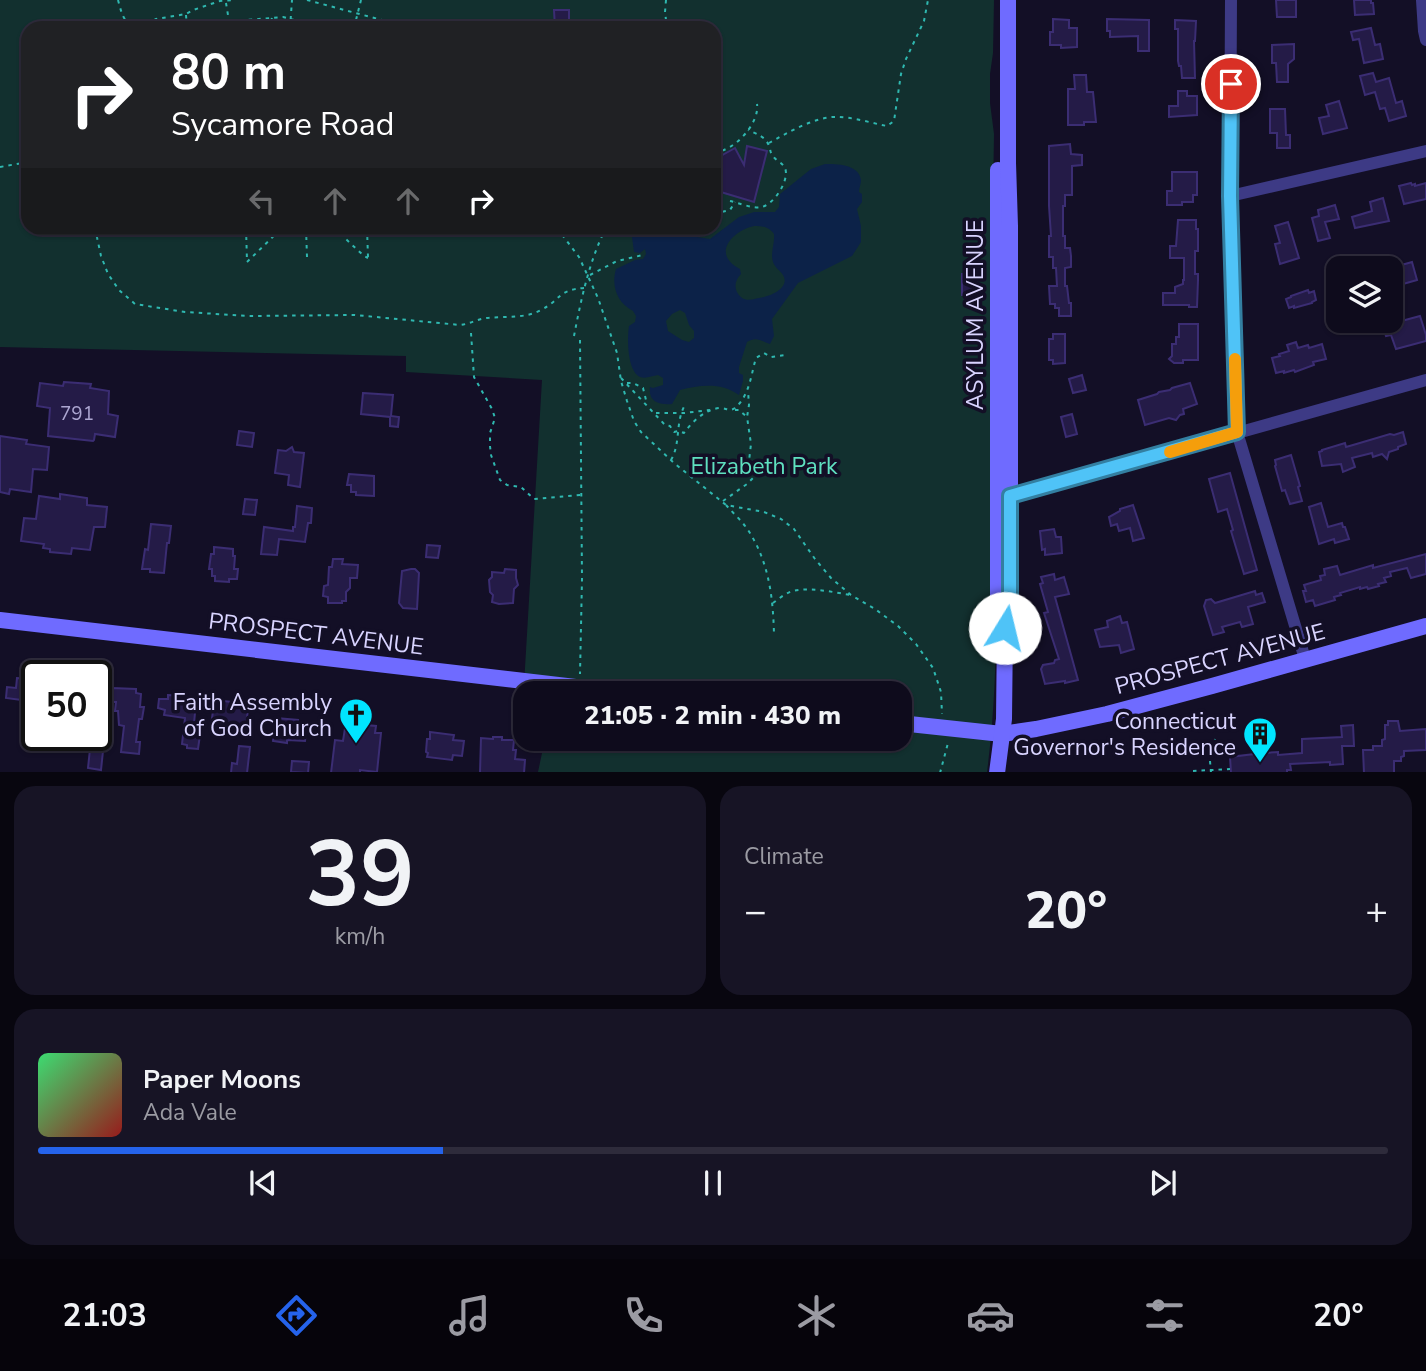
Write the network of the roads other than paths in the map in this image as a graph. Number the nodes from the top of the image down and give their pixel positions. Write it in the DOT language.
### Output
graph roads {
  1 [pos="998,0"];
  2 [pos="1008,0"];
  3 [pos="1231,0"];
  4 [pos="1422,0"];
  5 [pos="1426,40"];
  6 [pos="1426,151"];
  7 [pos="1230,196"];
  8 [pos="1426,380"];
  9 [pos="1237,432"];
  10 [pos="1004,498"];
  11 [pos="0,620"];
  12 [pos="1426,626"];
  13 [pos="1305,659"];
  14 [pos="524,681"];
  15 [pos="912,724"];
  16 [pos="1002,734"];
  17 [pos="997,772"];
  1 -- 10 [label="main road, ASYLUM AVENUE"];
  2 -- 10 [label="main road, ASYLUM AVENUE"];
  3 -- 7 [label="street"];
  4 -- 5 [label="street"];
  6 -- 7 [label="street"];
  7 -- 9 [label="street"];
  8 -- 9 [label="street"];
  9 -- 10 [label="street"];
  9 -- 13 [label="street"];
  10 -- 16 [label="main road, ASYLUM AVENUE"];
  11 -- 14 [label="main road, PROSPECT AVENUE"];
  12 -- 13 [label="main road, PROSPECT AVENUE"];
  13 -- 16 [label="main road, PROSPECT AVENUE"];
  15 -- 16 [label="main road, PROSPECT AVENUE"];
  16 -- 17 [label="main road, ASYLUM AVENUE"];
}
